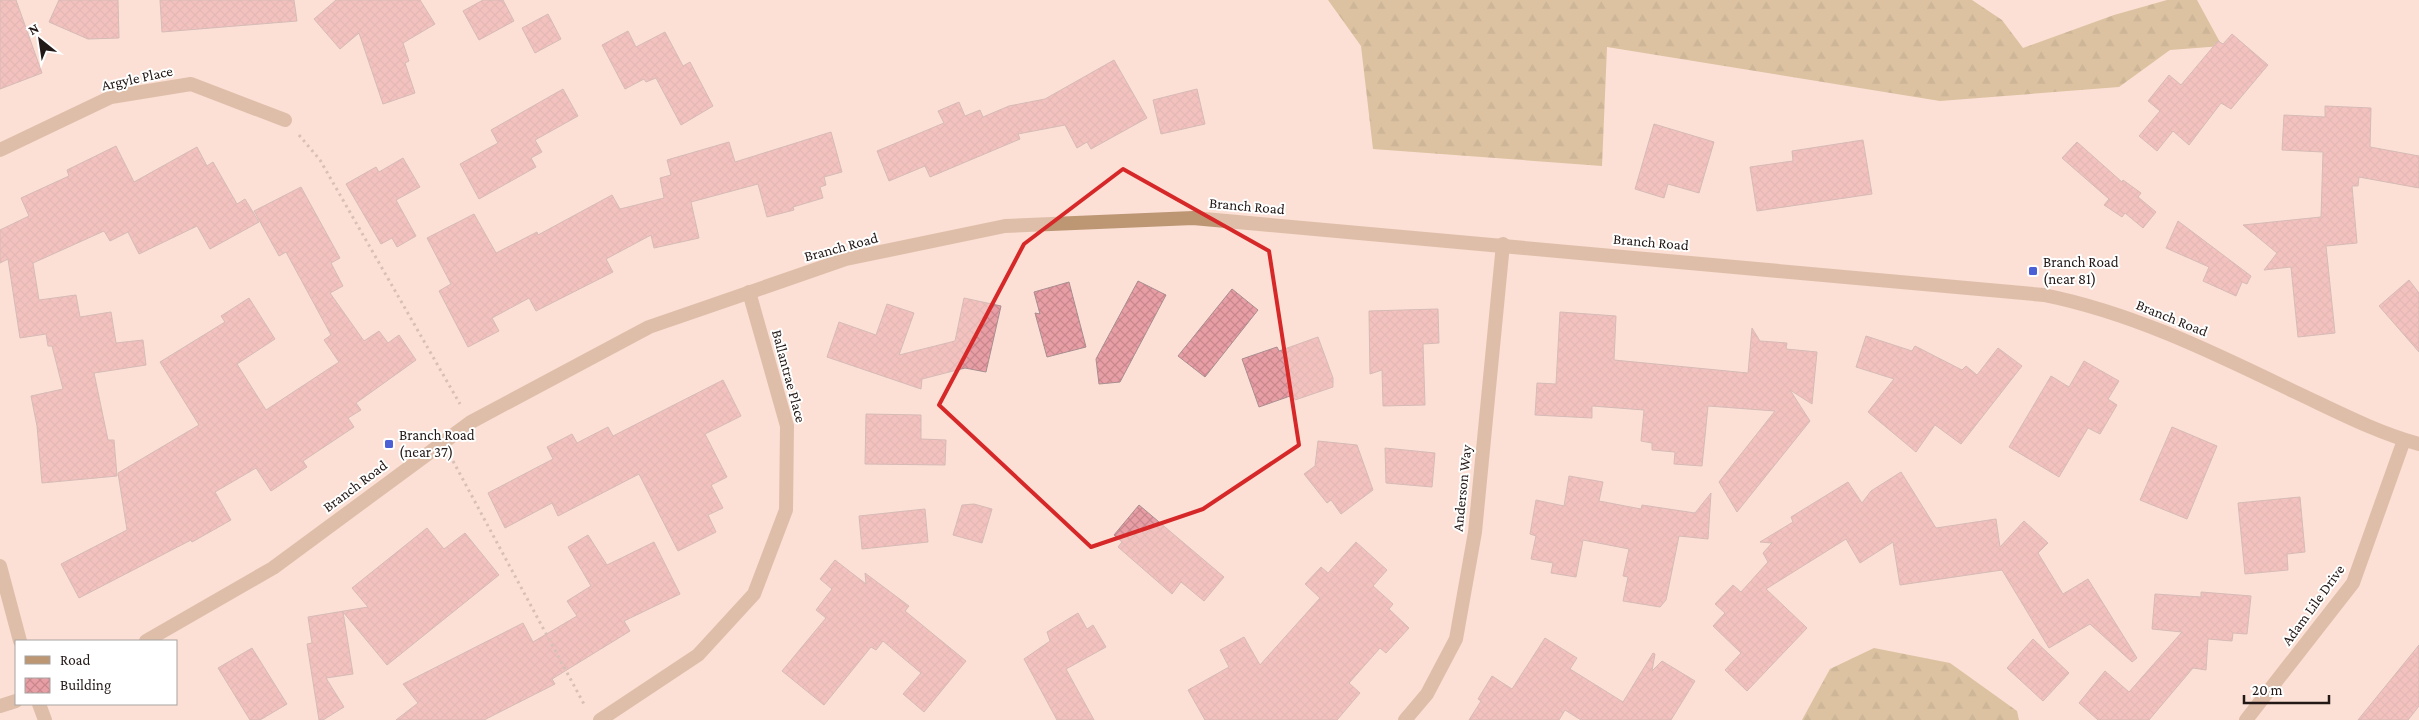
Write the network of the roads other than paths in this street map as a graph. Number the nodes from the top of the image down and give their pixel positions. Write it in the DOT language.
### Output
graph roads {
  1 [pos="285,120"];
  2 [pos="0,150"];
  3 [pos="1503,244"];
  4 [pos="749,292"];
  5 [pos="2404,440"];
  6 [pos="2419,444"];
  7 [pos="0,566"];
  8 [pos="20,640"];
  9 [pos="148,640"];
  10 [pos="15,701"];
  11 [pos="39,705"];
  12 [pos="0,706"];
  13 [pos="45,720"];
  14 [pos="600,720"];
  15 [pos="1406,720"];
  16 [pos="2246,720"];
  1 -- 2 [label="street, Argyle Place"];
  3 -- 4 [label="street, Branch Road"];
  3 -- 5 [label="street, Branch Road"];
  3 -- 15 [label="street, Anderson Way"];
  4 -- 9 [label="street, Branch Road"];
  4 -- 14 [label="street, Ballantrae Place"];
  5 -- 6 [label="street, Branch Road"];
  5 -- 16 [label="street, Adam Lile Drive"];
  7 -- 8 [label="street"];
  10 -- 12 [label="street"];
  11 -- 13 [label="street"];
}
